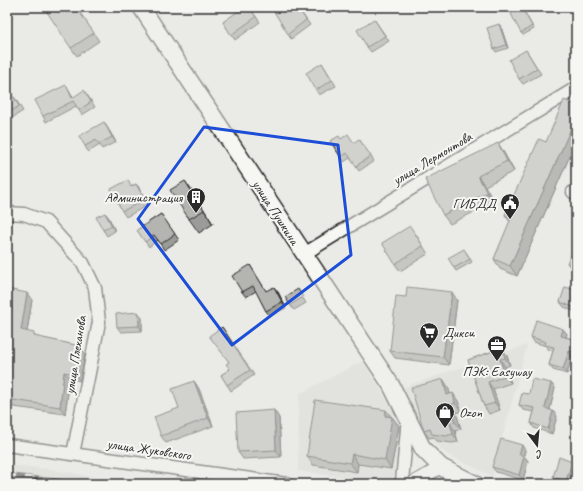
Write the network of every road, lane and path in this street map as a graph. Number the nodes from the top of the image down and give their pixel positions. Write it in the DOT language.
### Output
graph roads {
  1 [pos="142,7"];
  2 [pos="576,88"];
  3 [pos="7,213"];
  4 [pos="304,254"];
  5 [pos="408,419"];
  6 [pos="7,445"];
  7 [pos="73,454"];
  8 [pos="441,468"];
  9 [pos="288,484"];
  10 [pos="400,484"];
  11 [pos="411,484"];
  12 [pos="475,484"];
  1 -- 4 [label="main road, улица Пушкина"];
  2 -- 4 [label="street, улица Лермонтова"];
  3 -- 7 [label="street, улица Плеханова"];
  4 -- 5 [label="main road, улица Пушкина"];
  5 -- 8 [label="main road, улица Пушкина"];
  5 -- 10 [label="street"];
  6 -- 7 [label="street, улица Жуковского"];
  7 -- 9 [label="street, улица Жуковского"];
  8 -- 11 [label="street"];
  8 -- 12 [label="main road, улица Пушкина"];
}
